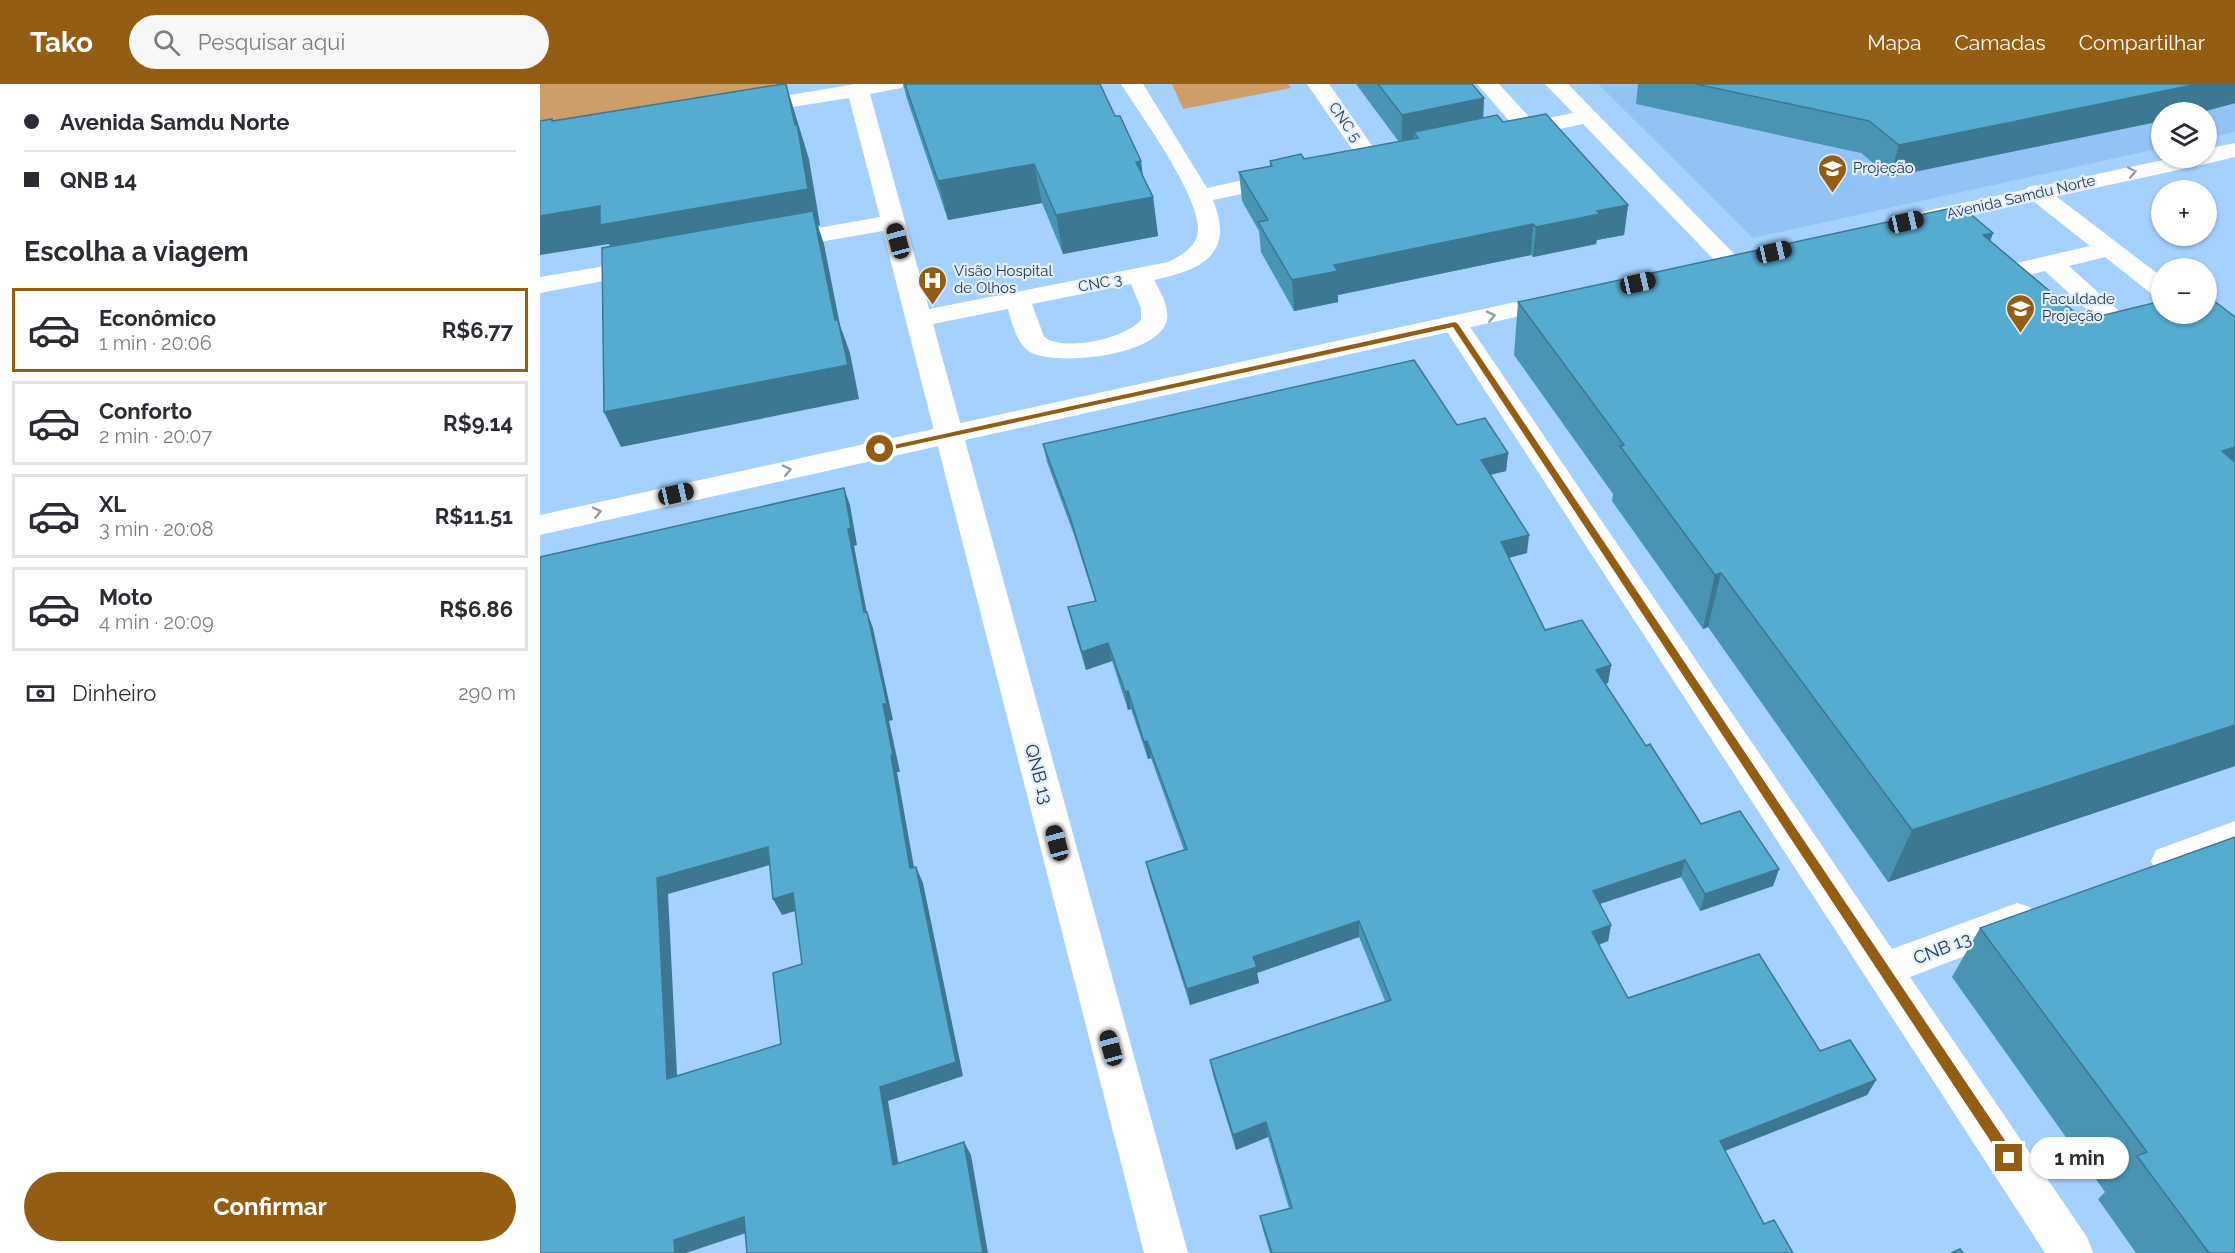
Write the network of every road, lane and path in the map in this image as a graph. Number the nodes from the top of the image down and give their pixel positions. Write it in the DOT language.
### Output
graph roads {
  1 [pos="894,84"];
  2 [pos="1132,84"];
  3 [pos="1318,84"];
  4 [pos="1488,84"];
  5 [pos="1556,84"];
  6 [pos="858,90"];
  7 [pos="808,91"];
  8 [pos="728,111"];
  9 [pos="1587,117"];
  10 [pos="1528,129"];
  11 [pos="1494,136"];
  12 [pos="2235,150"];
  13 [pos="2217,154"];
  14 [pos="1394,156"];
  15 [pos="1371,160"];
  16 [pos="1348,165"];
  17 [pos="2152,168"];
  18 [pos="1303,175"];
  19 [pos="2036,192"];
  20 [pos="1200,196"];
  21 [pos="892,222"];
  22 [pos="1895,225"];
  23 [pos="752,247"];
  24 [pos="2109,249"];
  25 [pos="669,262"];
  26 [pos="1729,262"];
  27 [pos="2050,262"];
  28 [pos="1140,275"];
  29 [pos="2151,281"];
  30 [pos="540,285"];
  31 [pos="1581,296"];
  32 [pos="1017,299"];
  33 [pos="2027,309"];
  34 [pos="918,319"];
  35 [pos="1455,324"];
  36 [pos="2082,345"];
  37 [pos="948,434"];
  38 [pos="540,525"];
  39 [pos="2235,836"];
  40 [pos="2136,874"];
  41 [pos="2049,907"];
  42 [pos="1885,969"];
  43 [pos="1166,1253"];
  44 [pos="2071,1253"];
  1 -- 6 [label="street"];
  2 -- 20 [label="street"];
  3 -- 15 [label="street, CNC 5"];
  4 -- 10 [label="street"];
  5 -- 9 [label="street"];
  6 -- 7 [label="street"];
  6 -- 21 [label="street, QNB 13"];
  7 -- 8 [label="street"];
  9 -- 10 [label="street"];
  9 -- 26 [label="street"];
  10 -- 11 [label="street"];
  12 -- 13 [label="street"];
  14 -- 15 [label="street"];
  15 -- 16 [label="street"];
  19 -- 17 [label="street, Avenida Samdu Norte, one-way"];
  18 -- 20 [label="street"];
  19 -- 22 [label="street, Avenida Samdu Norte"];
  19 -- 24 [label="street"];
  20 -- 28 [label="street, CNC 3"];
  21 -- 23 [label="street"];
  21 -- 34 [label="street, QNB 13"];
  24 -- 27 [label="street"];
  24 -- 29 [label="street"];
  25 -- 30 [label="street"];
  27 -- 33 [label="street"];
  27 -- 36 [label="street"];
  28 -- 32 [label="street, CNC 3"];
  28 -- 32 [label="street"];
  35 -- 31 [label="street, one-way"];
  32 -- 34 [label="street, CNC 3"];
  34 -- 37 [label="street, QNB 13"];
  35 -- 37 [label="street"];
  35 -- 42 [label="street"];
  38 -- 37 [label="street, one-way"];
  37 -- 43 [label="street, QNB 13"];
  39 -- 40 [label="street"];
  41 -- 42 [label="street, CNB 13"];
  42 -- 44 [label="street"];
}
